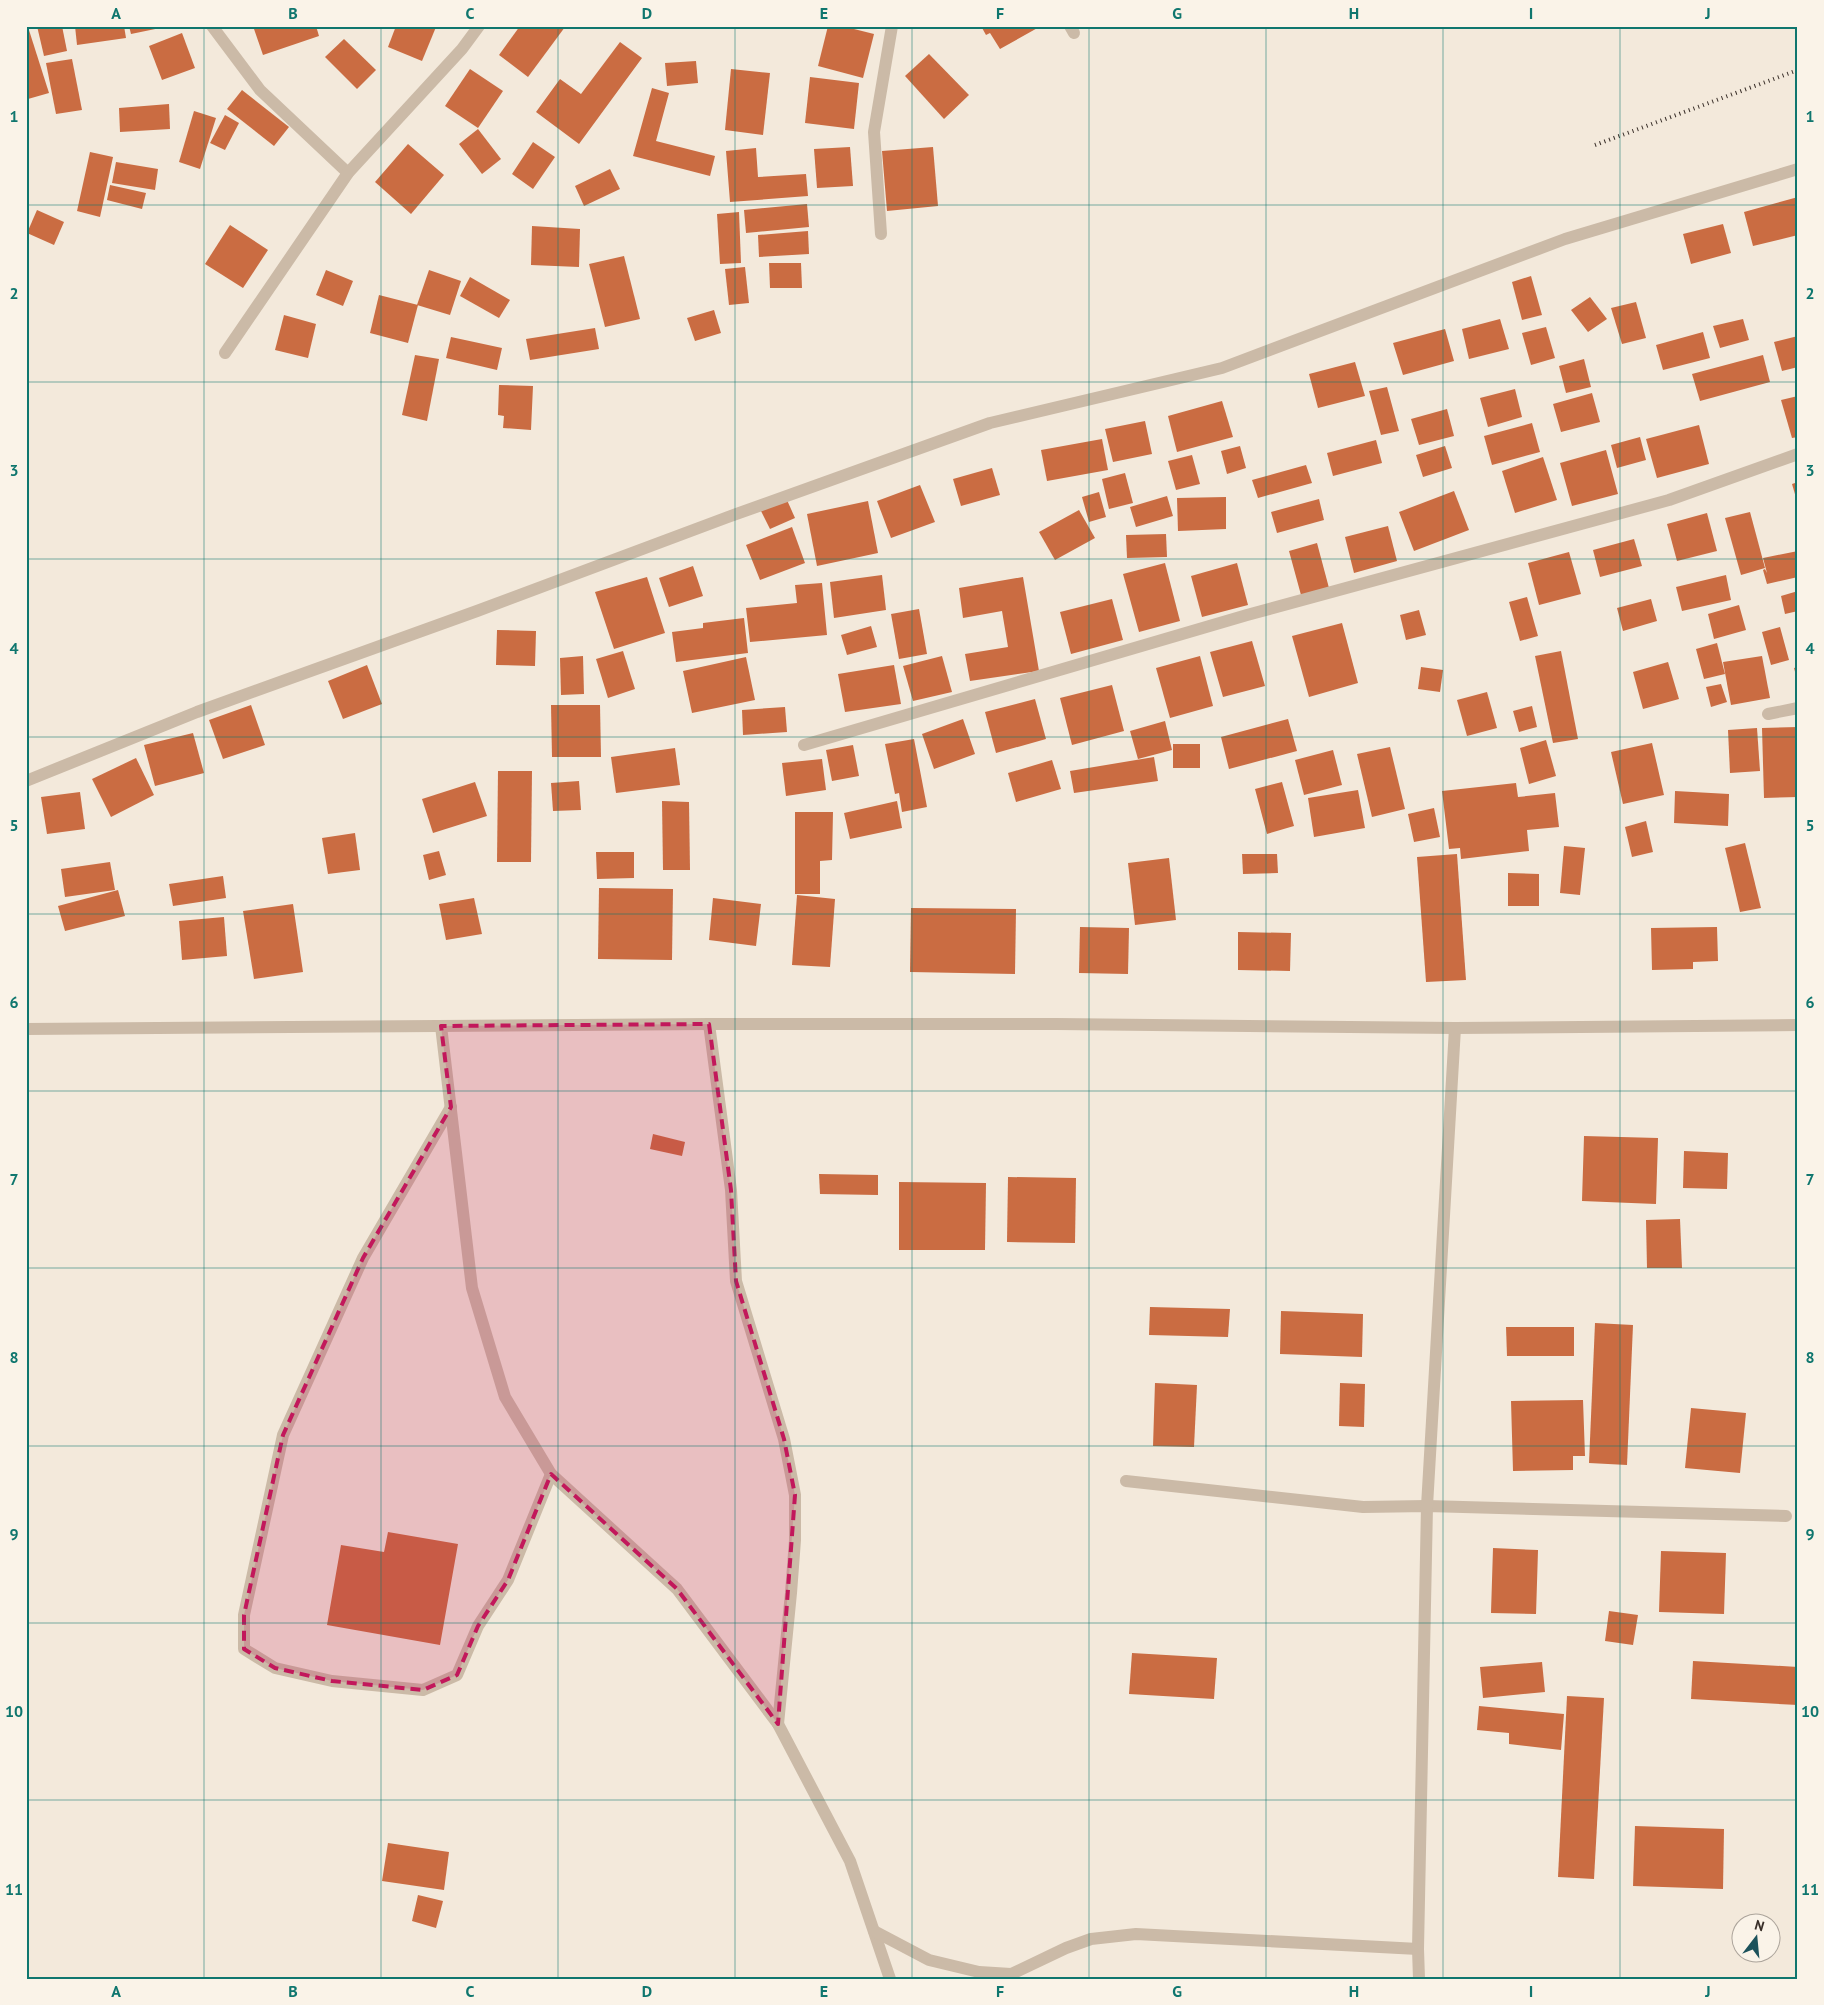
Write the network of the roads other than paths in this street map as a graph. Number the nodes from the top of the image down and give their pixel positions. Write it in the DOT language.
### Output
graph roads {
  1 [pos="212,26"];
  2 [pos="479,26"];
  3 [pos="892,26"];
  4 [pos="1798,169"];
  5 [pos="348,173"];
  6 [pos="881,234"];
  7 [pos="225,353"];
  8 [pos="1798,454"];
  9 [pos="1798,708"];
  10 [pos="1768,714"];
  11 [pos="804,745"];
  12 [pos="26,781"];
  13 [pos="709,1024"];
  14 [pos="1798,1025"];
  15 [pos="441,1026"];
  16 [pos="1455,1028"];
  17 [pos="26,1029"];
  18 [pos="451,1107"];
  19 [pos="551,1474"];
  20 [pos="1126,1481"];
  21 [pos="1428,1506"];
  22 [pos="1786,1516"];
  23 [pos="778,1724"];
  24 [pos="874,1931"];
  25 [pos="1418,1949"];
  26 [pos="1006,1976"];
  27 [pos="890,1979"];
  28 [pos="1419,1979"];
  1 -- 5 [label="street"];
  2 -- 5 [label="street"];
  3 -- 6 [label="street"];
  4 -- 12 [label="street"];
  5 -- 7 [label="street"];
  8 -- 11 [label="street"];
  9 -- 10 [label="street"];
  13 -- 15 [label="street"];
  13 -- 16 [label="street"];
  13 -- 23 [label="street"];
  14 -- 16 [label="street"];
  15 -- 17 [label="street"];
  15 -- 18 [label="street"];
  16 -- 21 [label="street"];
  18 -- 19 [label="street"];
  18 -- 19 [label="street"];
  19 -- 23 [label="street"];
  20 -- 21 [label="street"];
  21 -- 22 [label="street"];
  21 -- 25 [label="street"];
  23 -- 24 [label="street"];
  24 -- 26 [label="street"];
  24 -- 27 [label="street"];
  25 -- 26 [label="street"];
  25 -- 28 [label="street"];
}
